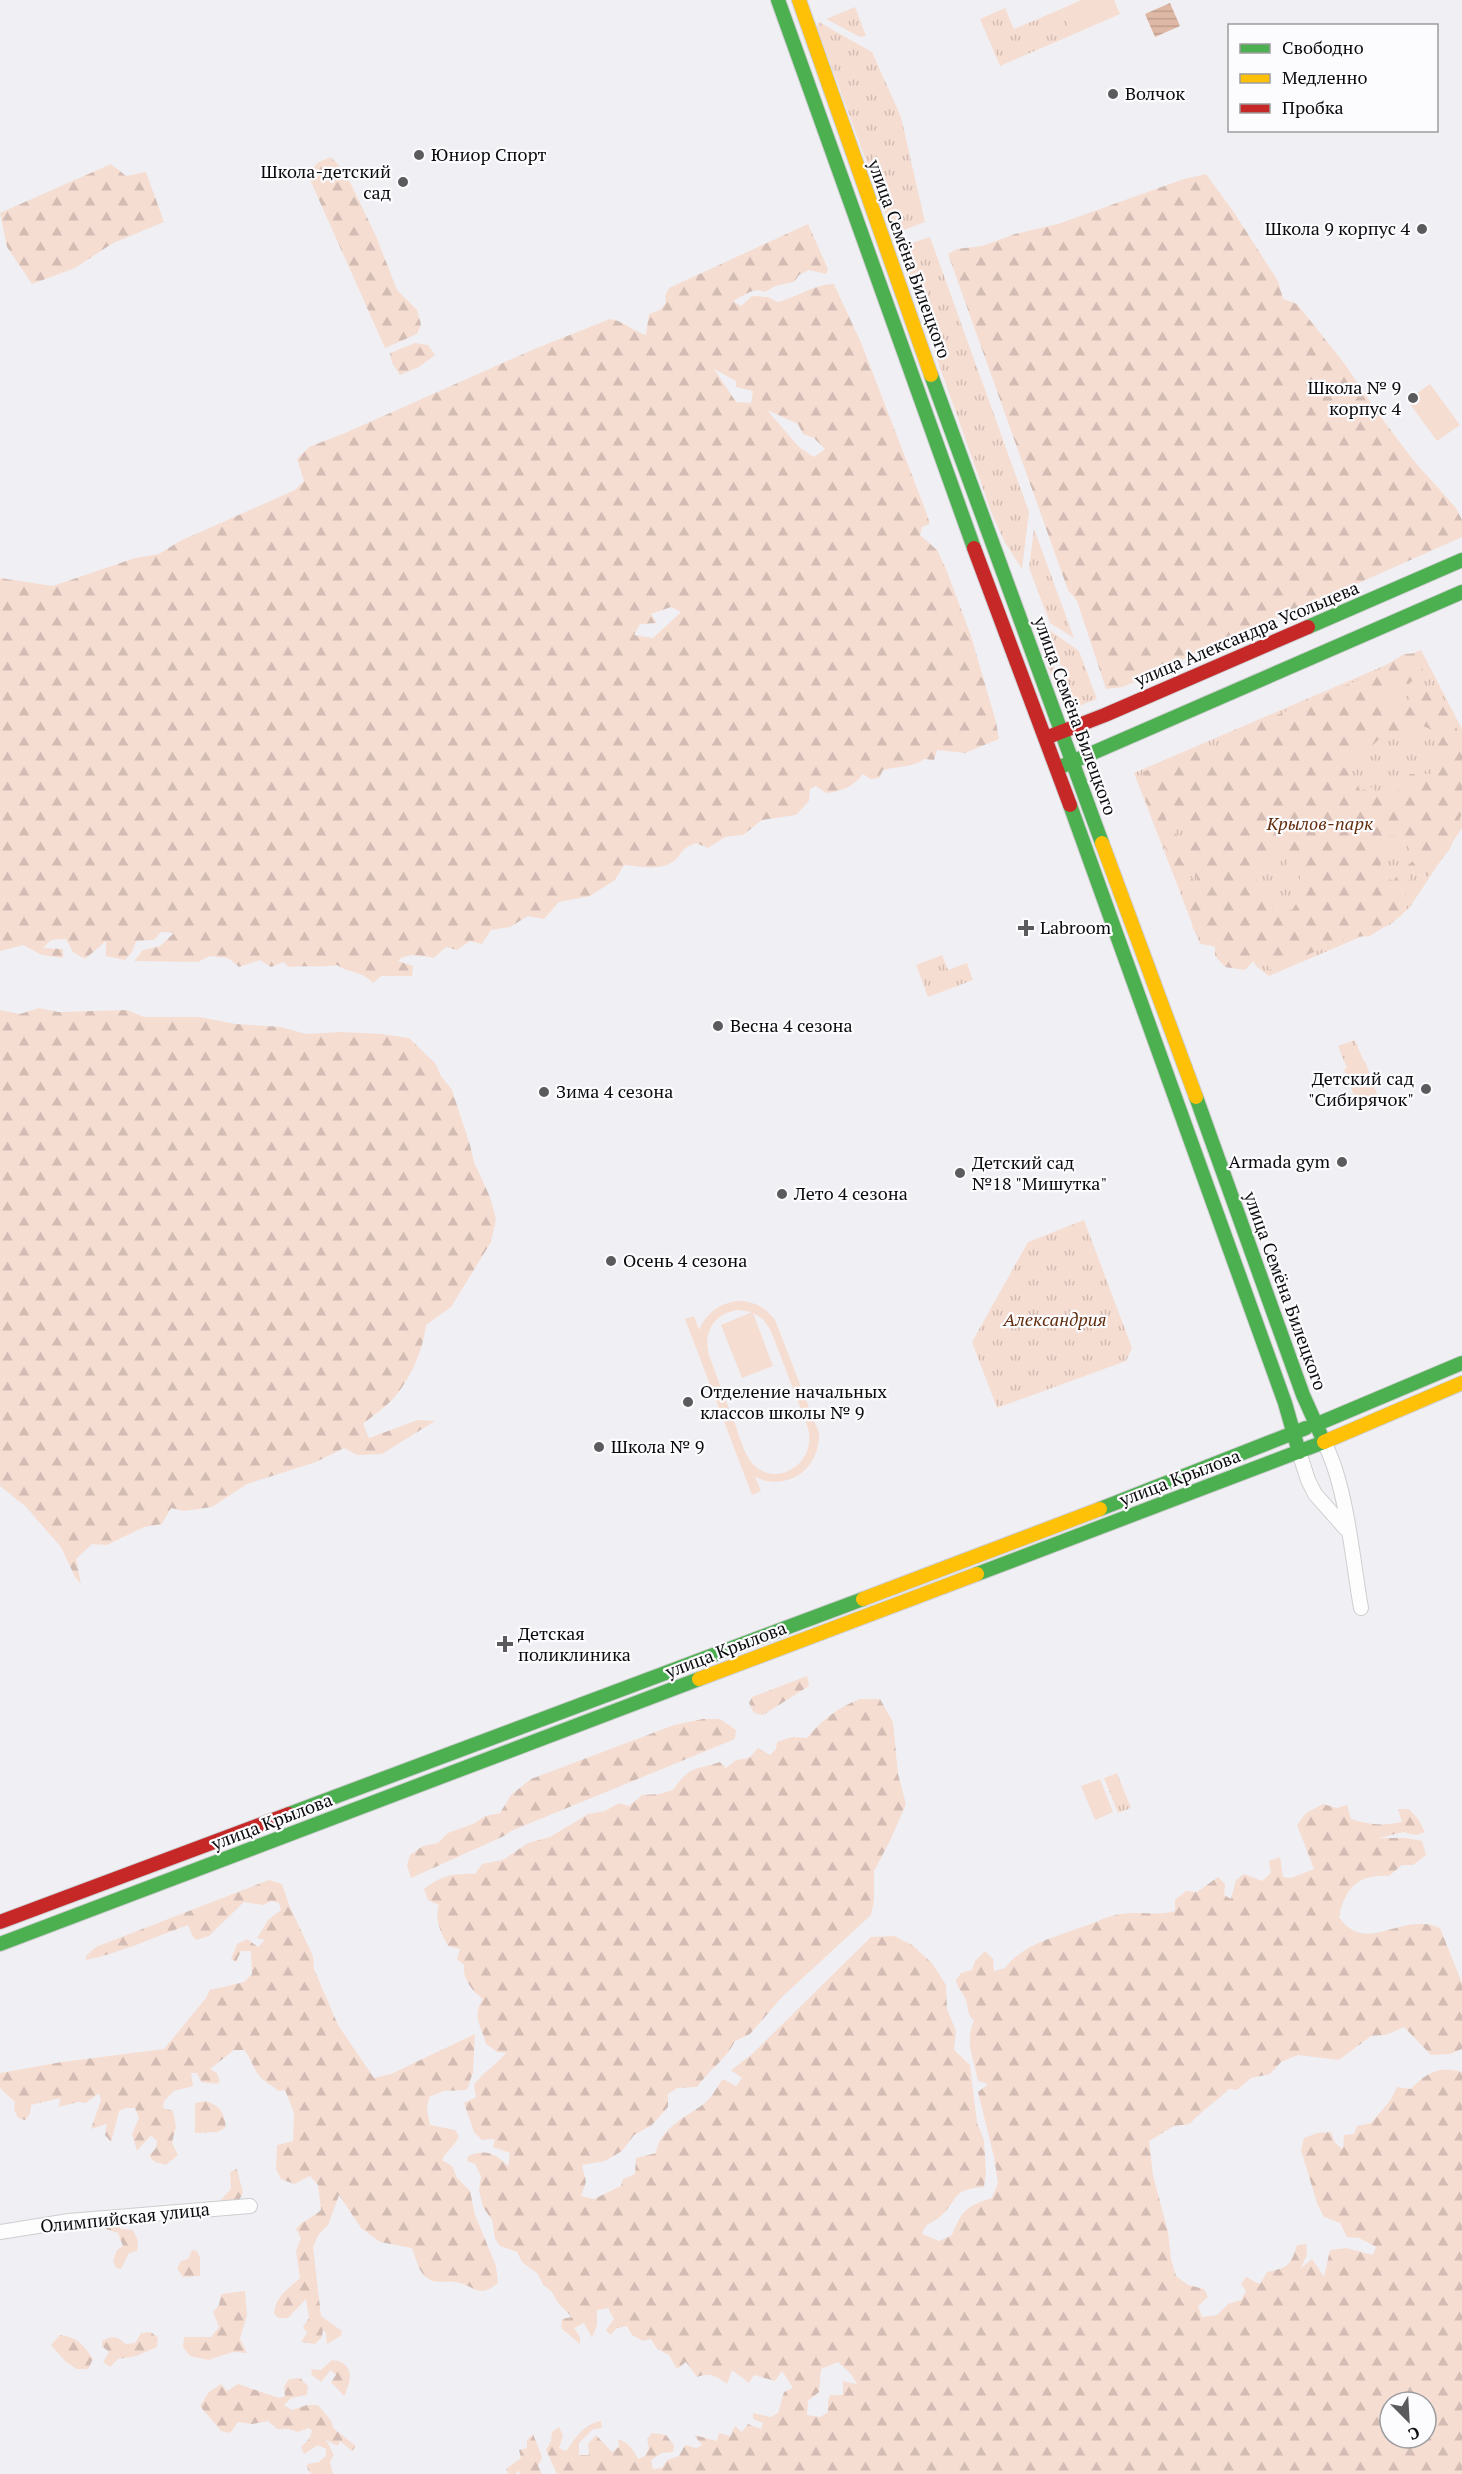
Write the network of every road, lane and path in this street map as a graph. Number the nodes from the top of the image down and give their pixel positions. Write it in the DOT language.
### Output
graph roads {
  1 [pos="778,0"];
  2 [pos="799,0"];
  3 [pos="1462,560"];
  4 [pos="1462,592"];
  5 [pos="1062,732"];
  6 [pos="1046,738"];
  7 [pos="1073,762"];
  8 [pos="1056,769"];
  9 [pos="1462,1363"];
  10 [pos="1462,1383"];
  11 [pos="1315,1425"];
  12 [pos="1293,1434"];
  13 [pos="1324,1442"];
  14 [pos="1299,1452"];
  15 [pos="1347,1530"];
  16 [pos="1361,1608"];
  17 [pos="285,1816"];
  18 [pos="292,1834"];
  19 [pos="0,1922"];
  20 [pos="0,1944"];
  21 [pos="250,2206"];
  22 [pos="0,2232"];
  1 -- 6 [label="main road, улица Семёна Билецкого"];
  2 -- 5 [label="main road, улица Семёна Билецкого"];
  3 -- 5 [label="main road, улица Александра Усольцева"];
  4 -- 7 [label="main road"];
  5 -- 6 [label="main road, улица Александра Усольцева"];
  5 -- 7 [label="main road, улица Семёна Билецкого"];
  6 -- 8 [label="main road, улица Семёна Билецкого"];
  7 -- 8 [label="main road"];
  7 -- 11 [label="main road, улица Семёна Билецкого"];
  8 -- 12 [label="main road, улица Семёна Билецкого"];
  9 -- 11 [label="main road, улица Крылова"];
  10 -- 13 [label="main road, улица Крылова"];
  11 -- 12 [label="main road, улица Крылова"];
  11 -- 13 [label="main road, улица Семёна Билецкого"];
  12 -- 14 [label="main road, улица Семёна Билецкого"];
  12 -- 17 [label="main road, улица Крылова"];
  13 -- 14 [label="main road, улица Крылова"];
  13 -- 15 [label="street"];
  14 -- 15 [label="street, улица Семёна Билецкого"];
  14 -- 18 [label="main road, улица Крылова"];
  15 -- 16 [label="street"];
  17 -- 18 [label="main road"];
  17 -- 19 [label="main road, улица Крылова"];
  18 -- 20 [label="main road, улица Крылова"];
  21 -- 22 [label="street, Олимпийская улица"];
}
